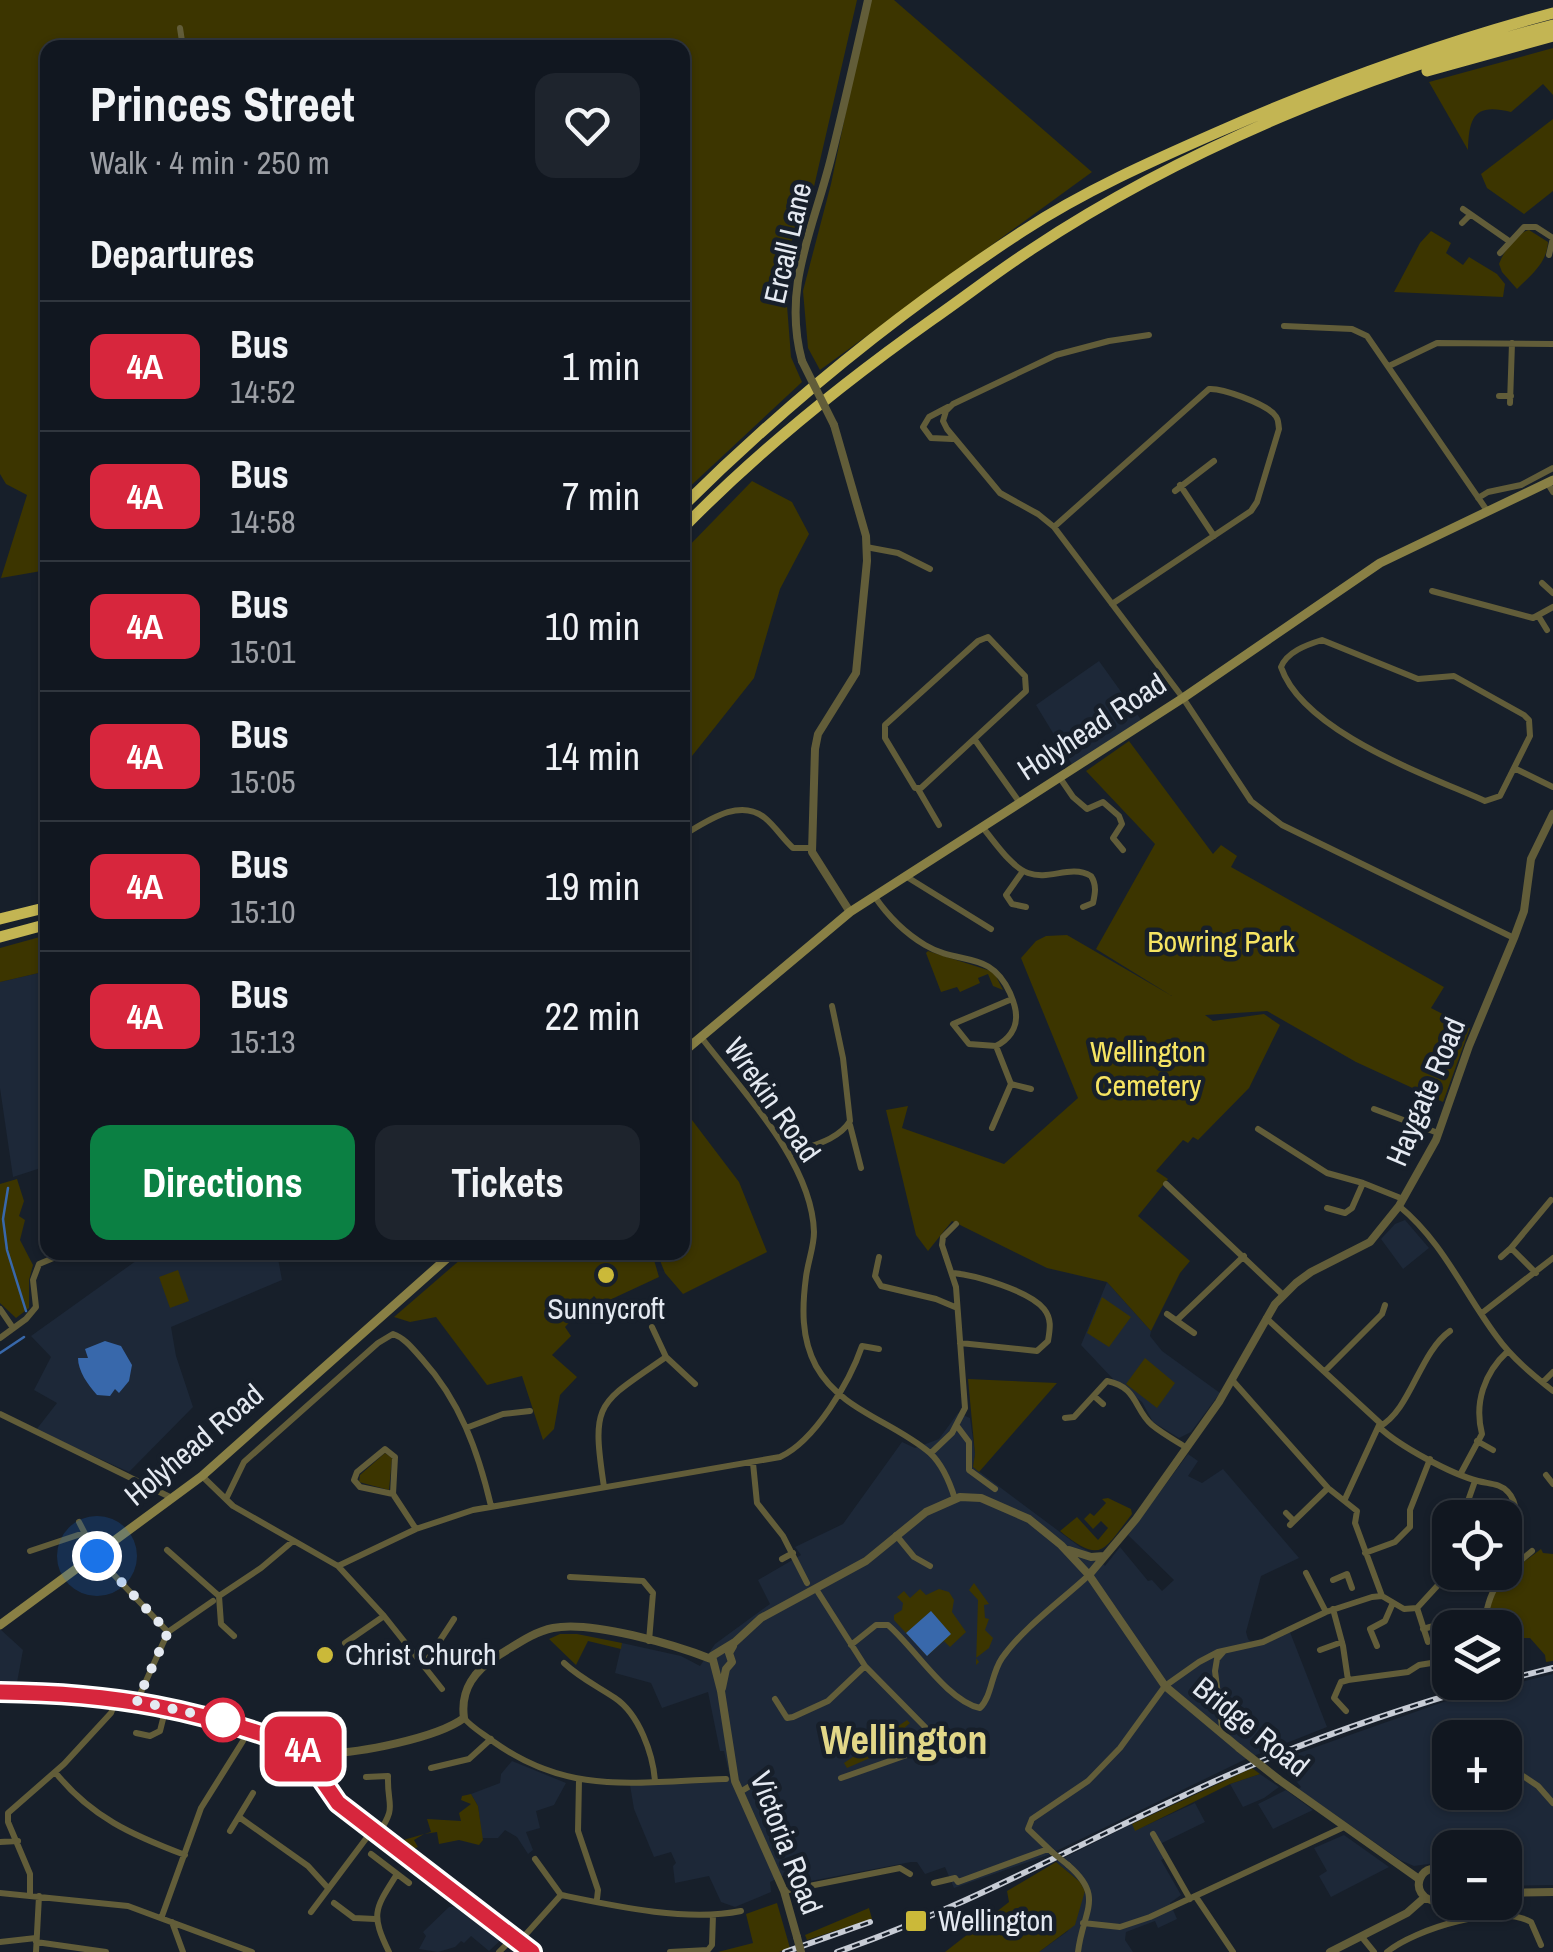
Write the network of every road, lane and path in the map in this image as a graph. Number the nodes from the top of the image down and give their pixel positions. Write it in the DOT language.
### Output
graph roads {
  1 [pos="868,0"];
  2 [pos="1553,10"];
  3 [pos="1553,25"];
  4 [pos="180,28"];
  5 [pos="1553,36"];
  6 [pos="182,40"];
  7 [pos="1346,92"];
  8 [pos="1463,208"];
  9 [pos="1470,216"];
  10 [pos="1462,223"];
  11 [pos="1553,238"];
  12 [pos="1509,241"];
  13 [pos="1500,253"];
  14 [pos="1550,255"];
  15 [pos="1284,326"];
  16 [pos="1149,334"];
  17 [pos="1512,343"];
  18 [pos="1553,344"];
  19 [pos="1389,366"];
  20 [pos="1499,396"];
  21 [pos="949,407"];
  22 [pos="952,439"];
  23 [pos="1214,461"];
  24 [pos="1553,468"];
  25 [pos="1551,486"];
  26 [pos="1478,498"];
  27 [pos="690,500"];
  28 [pos="1489,513"];
  29 [pos="690,522"];
  30 [pos="1054,527"];
  31 [pos="1214,536"];
  32 [pos="866,548"];
  33 [pos="930,569"];
  34 [pos="1542,583"];
  35 [pos="1432,591"];
  36 [pos="1553,594"];
  37 [pos="1112,604"];
  38 [pos="1553,607"];
  39 [pos="1540,617"];
  40 [pos="1547,630"];
  41 [pos="1183,698"];
  42 [pos="974,739"];
  43 [pos="1514,768"];
  44 [pos="1060,778"];
  45 [pos="1553,787"];
  46 [pos="918,789"];
  47 [pos="1020,804"];
  48 [pos="1553,814"];
  49 [pos="939,825"];
  50 [pos="983,828"];
  51 [pos="690,832"];
  52 [pos="812,848"];
  53 [pos="1124,850"];
  54 [pos="1023,871"];
  55 [pos="907,876"];
  56 [pos="874,896"];
  57 [pos="1026,907"];
  58 [pos="1083,907"];
  59 [pos="40,909"];
  60 [pos="850,912"];
  61 [pos="0,920"];
  62 [pos="40,926"];
  63 [pos="991,929"];
  64 [pos="0,937"];
  65 [pos="1514,938"];
  66 [pos="1012,999"];
  67 [pos="832,1006"];
  68 [pos="701,1037"];
  69 [pos="690,1046"];
  70 [pos="996,1046"];
  71 [pos="1011,1084"];
  72 [pos="1032,1089"];
  73 [pos="1374,1109"];
  74 [pos="850,1124"];
  75 [pos="992,1128"];
  76 [pos="1265,1129"];
  77 [pos="1438,1133"];
  78 [pos="788,1154"];
  79 [pos="861,1168"];
  80 [pos="1363,1183"];
  81 [pos="1166,1184"];
  82 [pos="1544,1192"];
  83 [pos="1552,1201"];
  84 [pos="1401,1203"];
  85 [pos="1326,1208"];
  86 [pos="956,1224"];
  87 [pos="1511,1248"];
  88 [pos="1244,1256"];
  89 [pos="879,1257"];
  90 [pos="1502,1257"];
  91 [pos="1553,1258"];
  92 [pos="49,1260"];
  93 [pos="445,1260"];
  94 [pos="953,1272"];
  95 [pos="1536,1274"];
  96 [pos="1283,1295"];
  97 [pos="1386,1305"];
  98 [pos="956,1307"];
  99 [pos="0,1309"];
  100 [pos="1167,1314"];
  101 [pos="1482,1314"];
  102 [pos="1266,1318"];
  103 [pos="1176,1320"];
  104 [pos="14,1328"];
  105 [pos="652,1328"];
  106 [pos="365,1331"];
  107 [pos="1450,1331"];
  108 [pos="1194,1333"];
  109 [pos="0,1338"];
  110 [pos="960,1342"];
  111 [pos="378,1343"];
  112 [pos="879,1349"];
  113 [pos="1508,1351"];
  114 [pos="666,1358"];
  115 [pos="1326,1370"];
  116 [pos="1553,1372"];
  117 [pos="1233,1381"];
  118 [pos="1542,1382"];
  119 [pos="695,1384"];
  120 [pos="1553,1391"];
  121 [pos="840,1396"];
  122 [pos="1094,1396"];
  123 [pos="1103,1404"];
  124 [pos="530,1411"];
  125 [pos="0,1414"];
  126 [pos="1066,1418"];
  127 [pos="1380,1425"];
  128 [pos="957,1426"];
  129 [pos="466,1428"];
  130 [pos="1477,1441"];
  131 [pos="1187,1448"];
  132 [pos="1493,1450"];
  133 [pos="931,1454"];
  134 [pos="1430,1460"];
  135 [pos="753,1463"];
  136 [pos="1461,1473"];
  137 [pos="1546,1475"];
  138 [pos="202,1476"];
  139 [pos="1475,1481"];
  140 [pos="1553,1484"];
  141 [pos="604,1486"];
  142 [pos="1328,1488"];
  143 [pos="995,1489"];
  144 [pos="393,1494"];
  145 [pos="173,1498"];
  146 [pos="226,1499"];
  147 [pos="954,1499"];
  148 [pos="1345,1499"];
  149 [pos="1468,1500"];
  150 [pos="1514,1500"];
  151 [pos="491,1506"];
  152 [pos="1286,1513"];
  153 [pos="79,1522"];
  154 [pos="416,1528"];
  155 [pos="84,1533"];
  156 [pos="896,1536"];
  157 [pos="293,1541"];
  158 [pos="1061,1545"];
  159 [pos="167,1550"];
  160 [pos="30,1551"];
  161 [pos="1532,1551"];
  162 [pos="1364,1552"];
  163 [pos="793,1553"];
  164 [pos="97,1556"];
  165 [pos="1104,1556"];
  166 [pos="782,1558"];
  167 [pos="1522,1560"];
  168 [pos="338,1566"];
  169 [pos="930,1566"];
  170 [pos="1306,1573"];
  171 [pos="1089,1575"];
  172 [pos="570,1577"];
  173 [pos="1333,1580"];
  174 [pos="807,1582"];
  175 [pos="816,1589"];
  176 [pos="1433,1590"];
  177 [pos="1494,1590"];
  178 [pos="1355,1596"];
  179 [pos="1382,1596"];
  180 [pos="216,1598"];
  181 [pos="1392,1604"];
  182 [pos="1416,1608"];
  183 [pos="1329,1610"];
  184 [pos="1485,1610"];
  185 [pos="384,1616"];
  186 [pos="454,1619"];
  187 [pos="0,1625"];
  188 [pos="1432,1627"];
  189 [pos="1424,1629"];
  190 [pos="168,1632"];
  191 [pos="234,1636"];
  192 [pos="649,1640"];
  193 [pos="1428,1642"];
  194 [pos="345,1643"];
  195 [pos="1343,1644"];
  196 [pos="851,1646"];
  197 [pos="1377,1646"];
  198 [pos="1225,1650"];
  199 [pos="1320,1650"];
  200 [pos="727,1651"];
  201 [pos="712,1656"];
  202 [pos="564,1662"];
  203 [pos="1199,1662"];
  204 [pos="1432,1663"];
  205 [pos="424,1665"];
  206 [pos="865,1666"];
  207 [pos="722,1669"];
  208 [pos="1215,1671"];
  209 [pos="1348,1680"];
  210 [pos="1166,1686"];
  211 [pos="442,1689"];
  212 [pos="0,1692"];
  213 [pos="117,1698"];
  214 [pos="776,1699"];
  215 [pos="137,1701"];
  216 [pos="166,1707"];
  217 [pos="1346,1711"];
  218 [pos="464,1718"];
  219 [pos="136,1733"];
  220 [pos="1223,1735"];
  221 [pos="491,1739"];
  222 [pos="244,1740"];
  223 [pos="306,1750"];
  224 [pos="431,1768"];
  225 [pos="54,1772"];
  226 [pos="1522,1775"];
  227 [pos="366,1777"];
  228 [pos="841,1778"];
  229 [pos="726,1779"];
  230 [pos="579,1780"];
  231 [pos="760,1780"];
  232 [pos="655,1781"];
  233 [pos="740,1792"];
  234 [pos="253,1794"];
  235 [pos="1553,1803"];
  236 [pos="238,1817"];
  237 [pos="1344,1827"];
  238 [pos="230,1831"];
  239 [pos="374,1834"];
  240 [pos="1153,1834"];
  241 [pos="18,1841"];
  242 [pos="0,1842"];
  243 [pos="1050,1851"];
  244 [pos="184,1854"];
  245 [pos="371,1854"];
  246 [pos="535,1859"];
  247 [pos="1432,1868"];
  248 [pos="397,1874"];
  249 [pos="910,1874"];
  250 [pos="1419,1880"];
  251 [pos="409,1883"];
  252 [pos="934,1883"];
  253 [pos="328,1888"];
  254 [pos="784,1891"];
  255 [pos="1553,1892"];
  256 [pos="0,1893"];
  257 [pos="1522,1893"];
  258 [pos="561,1895"];
  259 [pos="34,1896"];
  260 [pos="1193,1898"];
  261 [pos="1424,1898"];
  262 [pos="597,1899"];
  263 [pos="1432,1900"];
  264 [pos="334,1903"];
  265 [pos="741,1910"];
  266 [pos="310,1912"];
  267 [pos="713,1914"];
  268 [pos="162,1916"];
  269 [pos="375,1919"];
  270 [pos="172,1921"];
  271 [pos="1082,1923"];
  272 [pos="1361,1935"];
  273 [pos="36,1940"];
  274 [pos="516,1940"];
  275 [pos="0,1942"];
  276 [pos="1541,1945"];
  277 [pos="36,1952"];
  278 [pos="106,1952"];
  279 [pos="183,1952"];
  280 [pos="252,1952"];
  281 [pos="389,1952"];
  282 [pos="499,1952"];
  283 [pos="532,1952"];
  284 [pos="670,1952"];
  285 [pos="801,1952"];
  286 [pos="1078,1952"];
  287 [pos="1233,1952"];
  288 [pos="1330,1952"];
  289 [pos="1374,1952"];
  290 [pos="1387,1952"];
  1 -- 32 [label="street, Ercall Lane, bridge"];
  2 -- 27 [label="highway"];
  3 -- 7 [label="highway"];
  4 -- 6 [label="street"];
  5 -- 7 [label="highway"];
  7 -- 29 [label="highway"];
  8 -- 9 [label="street"];
  9 -- 10 [label="street"];
  9 -- 12 [label="street"];
  11 -- 12 [label="street"];
  11 -- 14 [label="street"];
  12 -- 13 [label="street"];
  15 -- 19 [label="street"];
  16 -- 21 [label="street"];
  17 -- 18 [label="street"];
  17 -- 19 [label="street"];
  17 -- 20 [label="street"];
  19 -- 26 [label="street"];
  21 -- 22 [label="street"];
  21 -- 22 [label="street"];
  22 -- 30 [label="street"];
  23 -- 31 [label="street"];
  24 -- 26 [label="street"];
  25 -- 28 [label="main road, Holyhead Road"];
  26 -- 28 [label="street"];
  28 -- 41 [label="main road, Holyhead Road"];
  30 -- 31 [label="street"];
  30 -- 37 [label="street"];
  31 -- 37 [label="street"];
  32 -- 33 [label="street"];
  32 -- 52 [label="street, Ercall Lane"];
  34 -- 36 [label="street"];
  35 -- 39 [label="street"];
  37 -- 41 [label="street"];
  38 -- 39 [label="street"];
  39 -- 40 [label="street"];
  41 -- 44 [label="main road, Holyhead Road"];
  41 -- 65 [label="street"];
  42 -- 46 [label="street"];
  42 -- 46 [label="street"];
  42 -- 47 [label="street"];
  43 -- 43 [label="street"];
  43 -- 45 [label="street"];
  44 -- 47 [label="main road, Holyhead Road"];
  44 -- 53 [label="street"];
  46 -- 49 [label="street"];
  47 -- 50 [label="main road, Holyhead Road"];
  48 -- 65 [label="street, Haygate Road"];
  50 -- 54 [label="street"];
  50 -- 55 [label="main road, Holyhead Road"];
  51 -- 52 [label="street"];
  52 -- 60 [label="street"];
  54 -- 57 [label="street"];
  54 -- 58 [label="street"];
  55 -- 56 [label="main road, Holyhead Road"];
  55 -- 63 [label="street"];
  56 -- 60 [label="main road, Holyhead Road"];
  56 -- 66 [label="street"];
  59 -- 61 [label="highway"];
  60 -- 68 [label="main road, Holyhead Road"];
  62 -- 64 [label="highway"];
  65 -- 77 [label="street, Haygate Road"];
  66 -- 70 [label="street"];
  66 -- 70 [label="street"];
  67 -- 74 [label="street"];
  68 -- 69 [label="main road, Holyhead Road"];
  68 -- 78 [label="street, Wrekin Road"];
  70 -- 71 [label="street"];
  71 -- 72 [label="street"];
  71 -- 75 [label="street"];
  73 -- 77 [label="street"];
  74 -- 78 [label="street"];
  74 -- 79 [label="street"];
  76 -- 80 [label="street"];
  77 -- 84 [label="street, Haygate Road"];
  78 -- 121 [label="street, Wrekin Road"];
  80 -- 84 [label="street"];
  80 -- 85 [label="street"];
  81 -- 88 [label="street"];
  82 -- 83 [label="street"];
  83 -- 87 [label="street"];
  84 -- 96 [label="street, Haygate Road"];
  84 -- 101 [label="street"];
  86 -- 94 [label="street"];
  87 -- 90 [label="street"];
  87 -- 95 [label="street"];
  88 -- 96 [label="street"];
  88 -- 103 [label="street"];
  89 -- 98 [label="street"];
  91 -- 95 [label="street"];
  92 -- 104 [label="street"];
  93 -- 106 [label="main road, Holyhead Road"];
  94 -- 98 [label="street"];
  94 -- 110 [label="street"];
  95 -- 101 [label="street"];
  96 -- 102 [label="street, Haygate Road"];
  97 -- 115 [label="street"];
  98 -- 110 [label="street"];
  99 -- 104 [label="street"];
  100 -- 103 [label="street"];
  101 -- 113 [label="street"];
  102 -- 115 [label="street"];
  102 -- 117 [label="street, Haygate Road"];
  103 -- 108 [label="street"];
  104 -- 109 [label="street"];
  105 -- 114 [label="street"];
  106 -- 111 [label="street"];
  106 -- 138 [label="main road, Holyhead Road"];
  107 -- 127 [label="street"];
  110 -- 128 [label="street"];
  111 -- 129 [label="street, Holyhead Road"];
  111 -- 146 [label="street, Holyhead Road"];
  112 -- 121 [label="street"];
  113 -- 118 [label="street"];
  113 -- 130 [label="street"];
  114 -- 119 [label="street"];
  114 -- 141 [label="street"];
  115 -- 127 [label="street"];
  116 -- 118 [label="street"];
  117 -- 131 [label="street, Haygate Road"];
  117 -- 142 [label="street"];
  118 -- 120 [label="street"];
  121 -- 133 [label="street, Wrekin Road"];
  121 -- 135 [label="street"];
  122 -- 123 [label="street"];
  122 -- 126 [label="street"];
  122 -- 131 [label="street"];
  124 -- 129 [label="street"];
  125 -- 145 [label="street"];
  127 -- 134 [label="street"];
  127 -- 148 [label="street"];
  128 -- 133 [label="street"];
  128 -- 143 [label="street"];
  129 -- 151 [label="street"];
  130 -- 132 [label="street"];
  130 -- 136 [label="street"];
  131 -- 165 [label="street, Haygate Road"];
  133 -- 147 [label="street"];
  134 -- 136 [label="street"];
  134 -- 162 [label="street"];
  135 -- 141 [label="street"];
  135 -- 163 [label="street"];
  136 -- 139 [label="street"];
  137 -- 140 [label="street"];
  138 -- 145 [label="main road, Holyhead Road"];
  138 -- 146 [label="street"];
  139 -- 149 [label="street"];
  139 -- 150 [label="street"];
  141 -- 151 [label="street"];
  142 -- 148 [label="street"];
  142 -- 152 [label="street"];
  144 -- 144 [label="street"];
  144 -- 154 [label="street"];
  145 -- 164 [label="main road, Holyhead Road"];
  146 -- 157 [label="street"];
  147 -- 156 [label="street"];
  147 -- 158 [label="street"];
  148 -- 162 [label="street"];
  151 -- 154 [label="street"];
  153 -- 155 [label="street"];
  154 -- 168 [label="street"];
  155 -- 160 [label="street"];
  155 -- 164 [label="street"];
  156 -- 169 [label="street"];
  156 -- 175 [label="street"];
  157 -- 168 [label="street"];
  157 -- 180 [label="street"];
  158 -- 165 [label="street"];
  158 -- 171 [label="street"];
  159 -- 180 [label="street"];
  161 -- 167 [label="street"];
  162 -- 179 [label="street"];
  163 -- 166 [label="street"];
  163 -- 174 [label="street"];
  164 -- 187 [label="main road, Holyhead Road"];
  164 -- 190 [label="street"];
  165 -- 171 [label="street, Haygate Road"];
  168 -- 185 [label="street"];
  170 -- 183 [label="street"];
  171 -- 196 [label="street"];
  171 -- 210 [label="street, Bridge Road"];
  172 -- 192 [label="street"];
  173 -- 178 [label="street"];
  175 -- 196 [label="street"];
  175 -- 200 [label="street"];
  176 -- 182 [label="street"];
  177 -- 184 [label="street"];
  178 -- 179 [label="street"];
  178 -- 183 [label="street"];
  179 -- 181 [label="street"];
  180 -- 190 [label="street"];
  180 -- 191 [label="street"];
  181 -- 182 [label="street"];
  181 -- 197 [label="street"];
  182 -- 189 [label="street"];
  183 -- 195 [label="street"];
  183 -- 198 [label="street"];
  185 -- 194 [label="street"];
  185 -- 205 [label="street"];
  186 -- 205 [label="street"];
  188 -- 189 [label="street"];
  189 -- 193 [label="street"];
  190 -- 215 [label="street"];
  192 -- 201 [label="street"];
  192 -- 218 [label="street"];
  195 -- 199 [label="street"];
  195 -- 209 [label="street"];
  196 -- 206 [label="street"];
  198 -- 203 [label="street"];
  198 -- 208 [label="street"];
  200 -- 201 [label="street"];
  200 -- 207 [label="street, Victoria Road"];
  201 -- 207 [label="street, Victoria Road"];
  202 -- 232 [label="street"];
  203 -- 208 [label="street"];
  203 -- 210 [label="street"];
  204 -- 209 [label="street"];
  205 -- 211 [label="street"];
  206 -- 214 [label="street"];
  206 -- 228 [label="street"];
  207 -- 233 [label="street, Victoria Road"];
  208 -- 220 [label="street"];
  209 -- 217 [label="street"];
  210 -- 220 [label="street, Bridge Road"];
  210 -- 243 [label="street"];
  212 -- 213 [label="street"];
  213 -- 215 [label="street"];
  213 -- 225 [label="street"];
  215 -- 216 [label="street"];
  216 -- 219 [label="street"];
  216 -- 223 [label="street"];
  218 -- 221 [label="street"];
  218 -- 223 [label="street"];
  220 -- 237 [label="street, Bridge Road, bridge"];
  221 -- 224 [label="street"];
  221 -- 230 [label="street"];
  222 -- 244 [label="street"];
  223 -- 239 [label="street"];
  225 -- 241 [label="street"];
  225 -- 244 [label="street"];
  226 -- 235 [label="street"];
  227 -- 239 [label="street"];
  229 -- 232 [label="street"];
  230 -- 232 [label="street"];
  230 -- 262 [label="street"];
  231 -- 233 [label="street"];
  233 -- 254 [label="street, Victoria Road"];
  234 -- 236 [label="street"];
  236 -- 238 [label="street"];
  236 -- 253 [label="street"];
  237 -- 250 [label="street, Bridge Road"];
  237 -- 260 [label="street"];
  239 -- 253 [label="street"];
  239 -- 274 [label="street"];
  240 -- 260 [label="street"];
  241 -- 242 [label="street"];
  241 -- 259 [label="street"];
  243 -- 252 [label="street"];
  243 -- 271 [label="street, bridge"];
  244 -- 268 [label="street"];
  245 -- 248 [label="street"];
  246 -- 258 [label="street"];
  247 -- 250 [label="street"];
  248 -- 251 [label="street"];
  248 -- 269 [label="street"];
  249 -- 254 [label="street"];
  250 -- 261 [label="street"];
  253 -- 266 [label="street"];
  254 -- 285 [label="street, Victoria Road, bridge"];
  255 -- 257 [label="street"];
  256 -- 259 [label="street"];
  258 -- 262 [label="street"];
  258 -- 274 [label="street"];
  259 -- 268 [label="street"];
  259 -- 273 [label="street"];
  260 -- 271 [label="street"];
  260 -- 287 [label="street"];
  261 -- 263 [label="street"];
  261 -- 272 [label="street"];
  262 -- 267 [label="street"];
  264 -- 269 [label="street"];
  265 -- 267 [label="street"];
  267 -- 284 [label="street"];
  268 -- 270 [label="street"];
  269 -- 281 [label="street"];
  270 -- 279 [label="street"];
  270 -- 280 [label="street"];
  271 -- 286 [label="street"];
  272 -- 288 [label="street"];
  272 -- 289 [label="street"];
  273 -- 275 [label="street"];
  273 -- 277 [label="street"];
  273 -- 278 [label="street"];
  274 -- 282 [label="street"];
  274 -- 283 [label="street"];
  276 -- 290 [label="street"];
}
